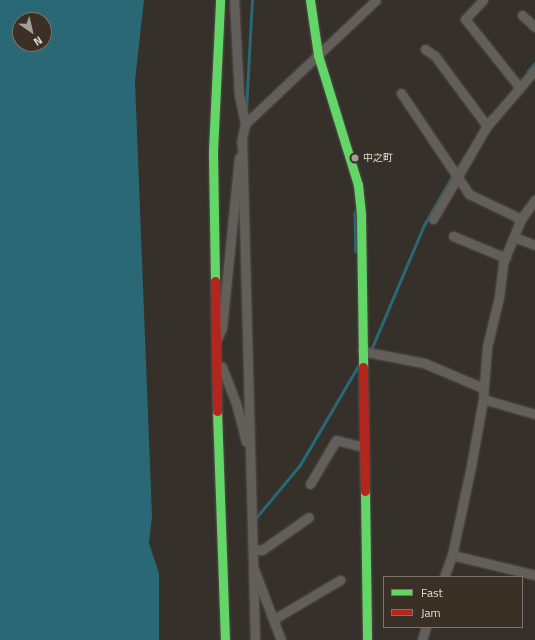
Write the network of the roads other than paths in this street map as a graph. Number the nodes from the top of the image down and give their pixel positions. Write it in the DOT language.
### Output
graph roads {
  1 [pos="220,0"];
  2 [pos="234,0"];
  3 [pos="310,0"];
  4 [pos="376,0"];
  5 [pos="484,0"];
  6 [pos="522,15"];
  7 [pos="535,27"];
  8 [pos="425,49"];
  9 [pos="318,54"];
  10 [pos="535,70"];
  11 [pos="518,85"];
  12 [pos="401,92"];
  13 [pos="485,123"];
  14 [pos="245,124"];
  15 [pos="242,138"];
  16 [pos="455,176"];
  17 [pos="535,200"];
  18 [pos="433,219"];
  19 [pos="521,220"];
  20 [pos="453,236"];
  21 [pos="514,238"];
  22 [pos="535,245"];
  23 [pos="506,258"];
  24 [pos="216,339"];
  25 [pos="362,350"];
  26 [pos="218,366"];
  27 [pos="483,388"];
  28 [pos="483,399"];
  29 [pos="535,414"];
  30 [pos="364,447"];
  31 [pos="250,455"];
  32 [pos="310,484"];
  33 [pos="309,518"];
  34 [pos="255,549"];
  35 [pos="452,555"];
  36 [pos="252,566"];
  37 [pos="444,576"];
  38 [pos="535,576"];
  39 [pos="340,580"];
  40 [pos="274,619"];
  41 [pos="426,628"];
  42 [pos="225,640"];
  43 [pos="255,640"];
  44 [pos="281,640"];
  45 [pos="367,640"];
  46 [pos="422,640"];
  1 -- 24 [label="street"];
  2 -- 14 [label="street"];
  3 -- 9 [label="street"];
  4 -- 9 [label="street"];
  5 -- 11 [label="street"];
  6 -- 7 [label="street"];
  8 -- 13 [label="street"];
  9 -- 14 [label="street"];
  9 -- 25 [label="street"];
  10 -- 11 [label="street"];
  11 -- 13 [label="street"];
  12 -- 16 [label="street"];
  13 -- 16 [label="street"];
  14 -- 15 [label="street"];
  15 -- 24 [label="street"];
  15 -- 31 [label="street"];
  16 -- 18 [label="street"];
  16 -- 19 [label="street"];
  17 -- 19 [label="street"];
  19 -- 21 [label="street"];
  20 -- 23 [label="street"];
  21 -- 22 [label="street"];
  21 -- 23 [label="street"];
  23 -- 27 [label="street"];
  24 -- 26 [label="street"];
  25 -- 27 [label="street"];
  25 -- 30 [label="street"];
  26 -- 31 [label="street"];
  26 -- 42 [label="street"];
  27 -- 28 [label="street"];
  28 -- 29 [label="street"];
  28 -- 35 [label="street"];
  30 -- 32 [label="street"];
  30 -- 45 [label="street"];
  31 -- 34 [label="street"];
  33 -- 34 [label="street"];
  34 -- 36 [label="street"];
  35 -- 37 [label="street"];
  35 -- 38 [label="street"];
  36 -- 40 [label="street"];
  36 -- 43 [label="street"];
  39 -- 40 [label="street"];
  40 -- 44 [label="street"];
  41 -- 46 [label="street"];
}
